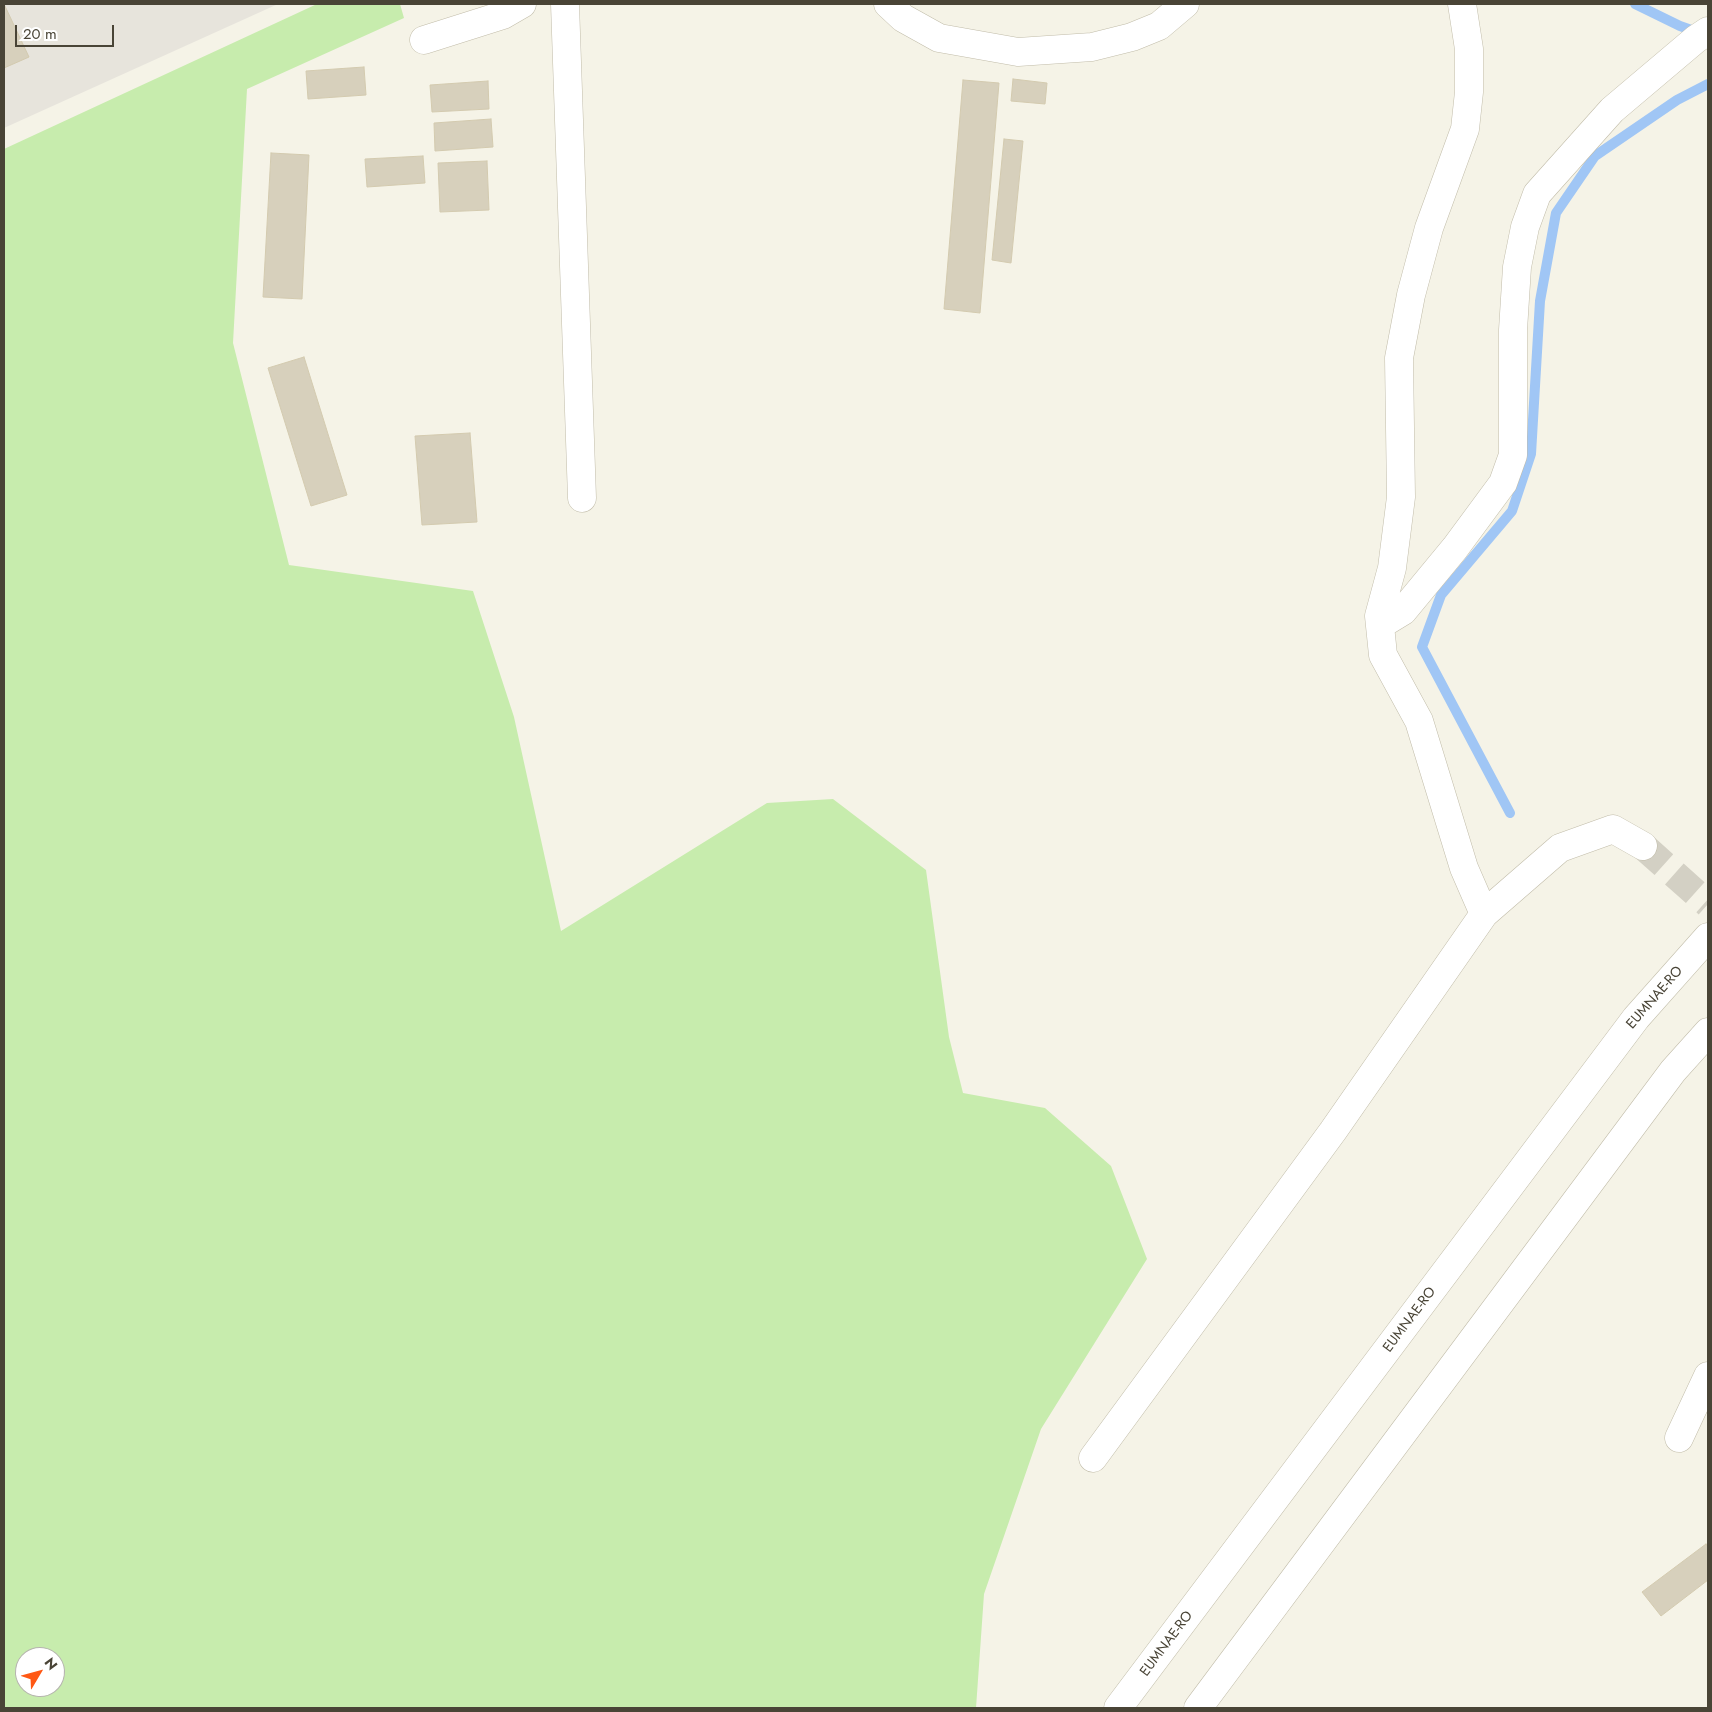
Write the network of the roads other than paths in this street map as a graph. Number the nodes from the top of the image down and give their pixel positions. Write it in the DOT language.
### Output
graph roads {
  1 [pos="564,4"];
  2 [pos="888,4"];
  3 [pos="1185,4"];
  4 [pos="1462,4"];
  5 [pos="506,8"];
  6 [pos="1708,31"];
  7 [pos="424,40"];
  8 [pos="582,498"];
  9 [pos="1380,625"];
  10 [pos="1643,846"];
  11 [pos="1484,914"];
  12 [pos="1708,937"];
  13 [pos="1708,1032"];
  14 [pos="1708,1376"];
  15 [pos="1679,1438"];
  16 [pos="1093,1458"];
  17 [pos="1118,1708"];
  18 [pos="1198,1708"];
  1 -- 8 [label="street"];
  2 -- 3 [label="street"];
  4 -- 9 [label="street"];
  5 -- 7 [label="street"];
  6 -- 9 [label="street"];
  9 -- 11 [label="street"];
  10 -- 11 [label="street"];
  11 -- 16 [label="street"];
  12 -- 17 [label="street, EUMNAE-RO"];
  13 -- 18 [label="street"];
  14 -- 15 [label="street"];
}
